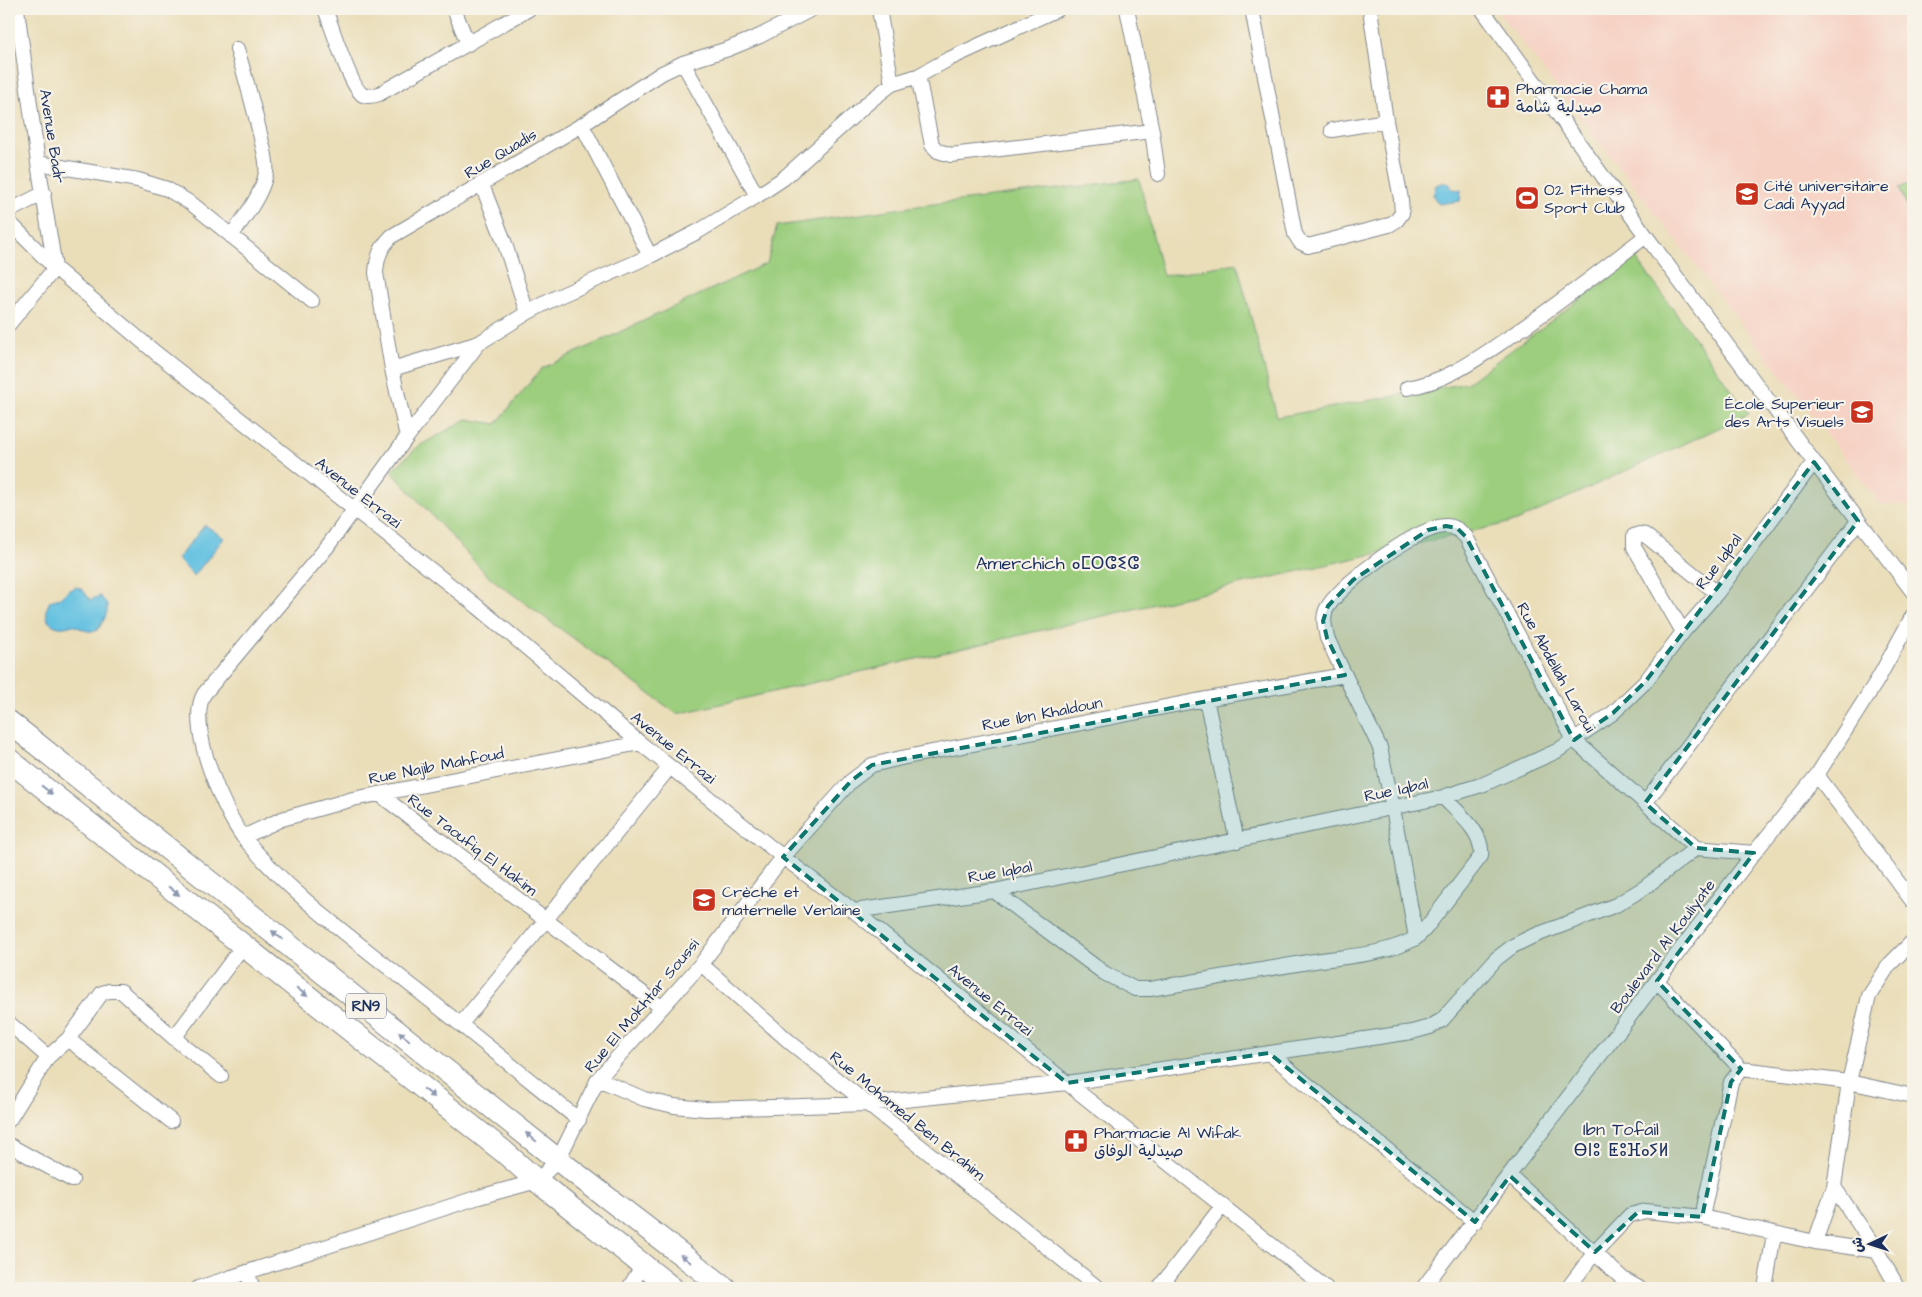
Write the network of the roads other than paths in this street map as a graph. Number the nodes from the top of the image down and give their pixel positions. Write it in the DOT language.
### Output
graph roads {
  1 [pos="17,9"];
  2 [pos="325,9"];
  3 [pos="454,9"];
  4 [pos="529,9"];
  5 [pos="812,9"];
  6 [pos="879,9"];
  7 [pos="1058,9"];
  8 [pos="1127,9"];
  9 [pos="1252,9"];
  10 [pos="1370,9"];
  11 [pos="1482,9"];
  12 [pos="468,44"];
  13 [pos="237,49"];
  14 [pos="683,63"];
  15 [pos="918,76"];
  16 [pos="892,84"];
  17 [pos="1386,121"];
  18 [pos="582,125"];
  19 [pos="1332,130"];
  20 [pos="1152,131"];
  21 [pos="38,163"];
  22 [pos="1158,174"];
  23 [pos="482,185"];
  24 [pos="44,193"];
  25 [pos="757,196"];
  26 [pos="9,211"];
  27 [pos="9,222"];
  28 [pos="231,236"];
  29 [pos="1646,236"];
  30 [pos="650,256"];
  31 [pos="55,268"];
  32 [pos="312,301"];
  33 [pos="527,313"];
  34 [pos="9,324"];
  35 [pos="479,343"];
  36 [pos="392,369"];
  37 [pos="1407,388"];
  38 [pos="406,437"];
  39 [pos="1814,462"];
  40 [pos="354,510"];
  41 [pos="1858,521"];
  42 [pos="1717,593"];
  43 [pos="1913,593"];
  44 [pos="1913,614"];
  45 [pos="1683,632"];
  46 [pos="1344,675"];
  47 [pos="1206,699"];
  48 [pos="9,722"];
  49 [pos="1574,740"];
  50 [pos="640,743"];
  51 [pos="9,760"];
  52 [pos="670,767"];
  53 [pos="1817,775"];
  54 [pos="379,794"];
  55 [pos="1443,797"];
  56 [pos="1645,803"];
  57 [pos="1394,808"];
  58 [pos="243,836"];
  59 [pos="1237,841"];
  60 [pos="1696,848"];
  61 [pos="1754,853"];
  62 [pos="783,857"];
  63 [pos="994,891"];
  64 [pos="1913,902"];
  65 [pos="854,911"];
  66 [pos="546,921"];
  67 [pos="1416,938"];
  68 [pos="1913,941"];
  69 [pos="243,946"];
  70 [pos="701,964"];
  71 [pos="1658,981"];
  72 [pos="661,1008"];
  73 [pos="9,1023"];
  74 [pos="462,1024"];
  75 [pos="174,1038"];
  76 [pos="68,1039"];
  77 [pos="1269,1052"];
  78 [pos="48,1057"];
  79 [pos="1741,1069"];
  80 [pos="221,1076"];
  81 [pos="598,1079"];
  82 [pos="1849,1082"];
  83 [pos="1067,1083"];
  84 [pos="1913,1096"];
  85 [pos="867,1104"];
  86 [pos="9,1120"];
  87 [pos="579,1120"];
  88 [pos="171,1121"];
  89 [pos="9,1146"];
  90 [pos="558,1160"];
  91 [pos="1510,1176"];
  92 [pos="72,1180"];
  93 [pos="537,1181"];
  94 [pos="1834,1187"];
  95 [pos="1223,1206"];
  96 [pos="1702,1217"];
  97 [pos="1474,1222"];
  98 [pos="1774,1234"];
  99 [pos="1814,1242"];
  100 [pos="1877,1251"];
  101 [pos="1595,1252"];
  102 [pos="643,1265"];
  103 [pos="248,1273"];
  104 [pos="198,1288"];
  105 [pos="253,1288"];
  106 [pos="629,1288"];
  107 [pos="672,1288"];
  108 [pos="725,1288"];
  109 [pos="1098,1288"];
  110 [pos="1159,1288"];
  111 [pos="1326,1288"];
  112 [pos="1423,1288"];
  113 [pos="1568,1288"];
  114 [pos="1638,1288"];
  115 [pos="1765,1288"];
  116 [pos="1898,1288"];
  1 -- 21 [label="street, Avenue Badr"];
  2 -- 12 [label="street"];
  3 -- 12 [label="street"];
  4 -- 12 [label="street"];
  5 -- 14 [label="street, Rue Quadis"];
  6 -- 16 [label="street"];
  7 -- 15 [label="street"];
  8 -- 20 [label="street"];
  9 -- 17 [label="street"];
  10 -- 17 [label="street"];
  11 -- 29 [label="street"];
  13 -- 28 [label="street"];
  14 -- 18 [label="street, Rue Quadis"];
  14 -- 25 [label="street"];
  15 -- 16 [label="street"];
  15 -- 20 [label="street"];
  16 -- 25 [label="street"];
  17 -- 19 [label="street"];
  18 -- 23 [label="street, Rue Quadis"];
  18 -- 30 [label="street"];
  20 -- 22 [label="street"];
  21 -- 24 [label="street, Avenue Badr"];
  21 -- 28 [label="street"];
  23 -- 33 [label="street"];
  23 -- 36 [label="street, Rue Quadis"];
  24 -- 26 [label="street"];
  24 -- 31 [label="street, Avenue Badr"];
  25 -- 30 [label="street"];
  27 -- 31 [label="street, Avenue Errazi"];
  28 -- 32 [label="street"];
  29 -- 37 [label="street"];
  29 -- 39 [label="street"];
  30 -- 33 [label="street"];
  31 -- 34 [label="street"];
  31 -- 40 [label="street, Avenue Errazi"];
  33 -- 35 [label="street"];
  35 -- 36 [label="street"];
  35 -- 38 [label="street"];
  36 -- 38 [label="street, Rue Quadis"];
  38 -- 40 [label="street"];
  39 -- 41 [label="street"];
  39 -- 42 [label="street, Rue Iqbal"];
  40 -- 50 [label="street, Avenue Errazi"];
  40 -- 58 [label="street"];
  41 -- 43 [label="street"];
  41 -- 56 [label="street"];
  42 -- 45 [label="street, Rue Iqbal"];
  42 -- 45 [label="street"];
  43 -- 44 [label="street"];
  44 -- 53 [label="street, Boulevard Al Kouliyate"];
  45 -- 49 [label="street, Rue Iqbal"];
  46 -- 47 [label="street, Rue Ibn Khaldoun"];
  46 -- 49 [label="street, Rue Abdellah Laroui"];
  46 -- 57 [label="street"];
  47 -- 59 [label="street"];
  47 -- 62 [label="street, Rue Ibn Khaldoun"];
  90 -- 48 [label="main road, RN9, one-way"];
  49 -- 55 [label="street, Rue Iqbal"];
  49 -- 56 [label="street, Rue Abdellah Laroui"];
  50 -- 52 [label="street, Avenue Errazi"];
  50 -- 54 [label="street, Rue Najib Mahfoud"];
  51 -- 69 [label="main road, RN9, one-way"];
  52 -- 62 [label="street, Avenue Errazi"];
  52 -- 66 [label="street"];
  53 -- 61 [label="street, Boulevard Al Kouliyate"];
  53 -- 64 [label="street"];
  54 -- 58 [label="street, Rue Najib Mahfoud"];
  54 -- 66 [label="street, Rue Taoufiq El Hakim"];
  55 -- 57 [label="street, Rue Iqbal"];
  55 -- 67 [label="street"];
  56 -- 60 [label="street, Rue Abdellah Laroui"];
  57 -- 59 [label="street, Rue Iqbal"];
  57 -- 67 [label="street"];
  58 -- 74 [label="street"];
  59 -- 63 [label="street, Rue Iqbal"];
  60 -- 61 [label="street"];
  60 -- 77 [label="street"];
  61 -- 71 [label="street, Boulevard Al Kouliyate"];
  62 -- 65 [label="street, Avenue Errazi"];
  62 -- 70 [label="street, Rue El Mokhtar Soussi"];
  63 -- 65 [label="street, Rue Iqbal"];
  63 -- 67 [label="street"];
  65 -- 83 [label="street, Avenue Errazi"];
  66 -- 72 [label="street, Rue Taoufiq El Hakim"];
  66 -- 74 [label="street"];
  68 -- 82 [label="street"];
  69 -- 75 [label="street"];
  69 -- 93 [label="main road, RN9, one-way"];
  70 -- 72 [label="street, Rue El Mokhtar Soussi"];
  70 -- 85 [label="street, Rue Mohamed Ben Brahim"];
  71 -- 79 [label="street"];
  71 -- 91 [label="street, Boulevard Al Kouliyate"];
  72 -- 81 [label="street, Rue El Mokhtar Soussi"];
  73 -- 78 [label="street"];
  74 -- 87 [label="street"];
  75 -- 76 [label="street"];
  75 -- 80 [label="street"];
  76 -- 78 [label="street"];
  76 -- 88 [label="street"];
  77 -- 83 [label="street"];
  77 -- 97 [label="street"];
  78 -- 86 [label="street"];
  79 -- 82 [label="street"];
  79 -- 96 [label="street"];
  81 -- 85 [label="street"];
  81 -- 87 [label="street, Rue El Mokhtar Soussi"];
  82 -- 84 [label="street"];
  82 -- 94 [label="street"];
  83 -- 85 [label="street"];
  83 -- 95 [label="street, Avenue Errazi"];
  85 -- 109 [label="street, Rue Mohamed Ben Brahim"];
  87 -- 90 [label="street, Rue El Mokhtar Soussi"];
  89 -- 92 [label="street"];
  90 -- 93 [label="street, Rue El Mokhtar Soussi"];
  108 -- 90 [label="main road, RN9, one-way"];
  91 -- 97 [label="street, Boulevard Al Kouliyate"];
  91 -- 101 [label="street"];
  93 -- 102 [label="main road, RN9"];
  93 -- 103 [label="street"];
  94 -- 99 [label="street"];
  94 -- 100 [label="street"];
  95 -- 110 [label="street"];
  95 -- 111 [label="street, Avenue Errazi"];
  96 -- 98 [label="street"];
  96 -- 101 [label="street"];
  97 -- 112 [label="street, Boulevard Al Kouliyate"];
  98 -- 99 [label="street"];
  98 -- 115 [label="street"];
  99 -- 100 [label="street"];
  100 -- 116 [label="street"];
  101 -- 113 [label="street"];
  101 -- 114 [label="street"];
  102 -- 106 [label="street"];
  102 -- 107 [label="main road, RN9"];
  103 -- 104 [label="street"];
  103 -- 105 [label="street"];
}
